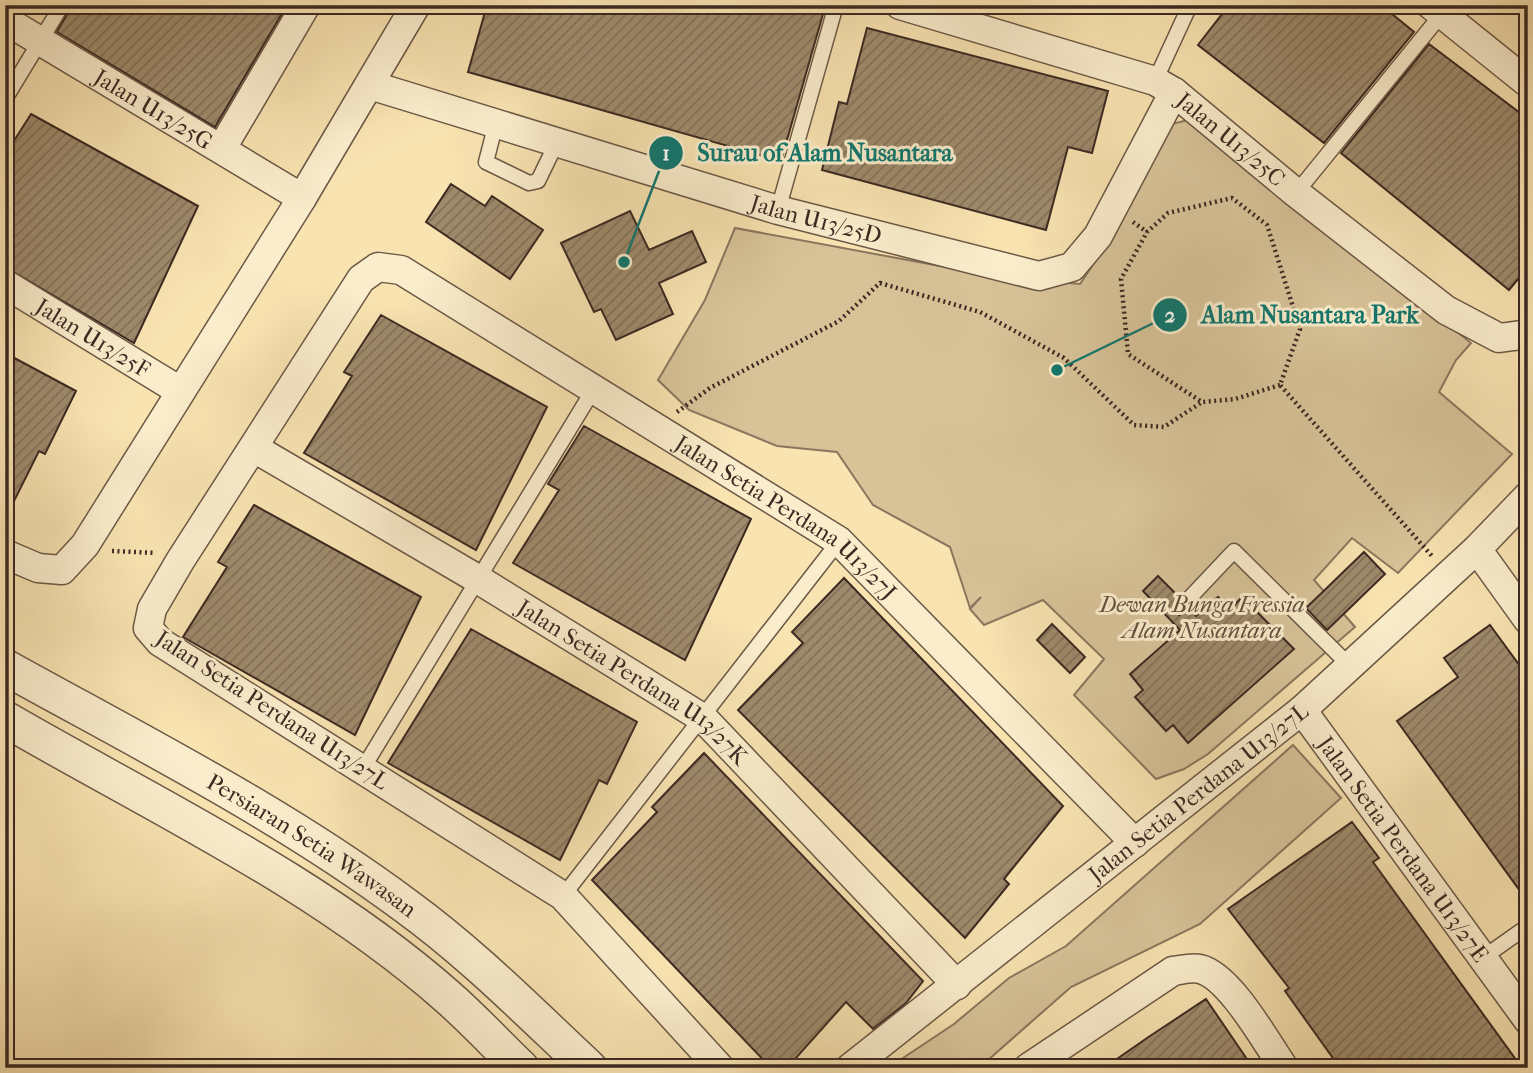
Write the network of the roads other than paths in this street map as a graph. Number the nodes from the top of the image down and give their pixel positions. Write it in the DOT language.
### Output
graph roads {
  1 [pos="62,5"];
  2 [pos="306,5"];
  3 [pos="416,5"];
  4 [pos="835,5"];
  5 [pos="900,5"];
  6 [pos="1190,5"];
  7 [pos="1440,8"];
  8 [pos="5,20"];
  9 [pos="39,41"];
  10 [pos="1528,83"];
  11 [pos="370,85"];
  12 [pos="1164,87"];
  13 [pos="5,99"];
  14 [pos="496,123"];
  15 [pos="557,142"];
  16 [pos="222,148"];
  17 [pos="1296,193"];
  18 [pos="302,198"];
  19 [pos="778,210"];
  20 [pos="378,267"];
  21 [pos="5,284"];
  22 [pos="1528,334"];
  23 [pos="595,387"];
  24 [pos="180,391"];
  25 [pos="254,448"];
  26 [pos="1528,496"];
  27 [pos="839,541"];
  28 [pos="1478,549"];
  29 [pos="5,554"];
  30 [pos="476,578"];
  31 [pos="1182,606"];
  32 [pos="1528,620"];
  33 [pos="1350,666"];
  34 [pos="5,667"];
  35 [pos="1302,710"];
  36 [pos="5,719"];
  37 [pos="704,719"];
  38 [pos="5,735"];
  39 [pos="362,770"];
  40 [pos="102,775"];
  41 [pos="1135,843"];
  42 [pos="563,896"];
  43 [pos="1528,926"];
  44 [pos="1484,957"];
  45 [pos="957,985"];
  46 [pos="1528,1020"];
  47 [pos="521,1068"];
  48 [pos="589,1068"];
  49 [pos="720,1068"];
  50 [pos="850,1068"];
  51 [pos="1028,1068"];
  52 [pos="1284,1068"];
  1 -- 9 [label="lane"];
  2 -- 16 [label="street"];
  3 -- 11 [label="street"];
  4 -- 19 [label="lane"];
  5 -- 12 [label="street, Jalan U13/25C"];
  6 -- 12 [label="lane"];
  7 -- 10 [label="street"];
  7 -- 17 [label="lane"];
  8 -- 9 [label="street, Jalan U13/25G"];
  9 -- 13 [label="lane"];
  9 -- 16 [label="street, Jalan U13/25G"];
  11 -- 14 [label="street, Jalan U13/25D"];
  11 -- 18 [label="street"];
  12 -- 17 [label="street, Jalan U13/25C"];
  12 -- 19 [label="street, Jalan U13/25D"];
  14 -- 15 [label="street, Jalan U13/25D"];
  14 -- 15 [label="lane"];
  15 -- 19 [label="street, Jalan U13/25D"];
  16 -- 18 [label="street, Jalan U13/25G"];
  17 -- 22 [label="street, Jalan U13/25C"];
  18 -- 24 [label="street"];
  20 -- 23 [label="street, Jalan Setia Perdana U13/27J"];
  20 -- 25 [label="street, Jalan Setia Perdana U13/27L"];
  21 -- 24 [label="street, Jalan U13/25F"];
  23 -- 27 [label="street, Jalan Setia Perdana U13/27J"];
  23 -- 30 [label="lane"];
  24 -- 29 [label="street"];
  25 -- 30 [label="street, Jalan Setia Perdana U13/27K"];
  25 -- 39 [label="street, Jalan Setia Perdana U13/27L"];
  26 -- 28 [label="street, Jalan Setia Perdana U13/27L"];
  27 -- 37 [label="lane"];
  27 -- 41 [label="street, Jalan Setia Perdana U13/27J"];
  28 -- 32 [label="street"];
  28 -- 33 [label="street, Jalan Setia Perdana U13/27L"];
  30 -- 37 [label="street, Jalan Setia Perdana U13/27K"];
  30 -- 39 [label="lane"];
  31 -- 33 [label="lane"];
  33 -- 35 [label="street, Jalan Setia Perdana U13/27L"];
  34 -- 48 [label="street, Persiaran Setia Wawasan"];
  35 -- 41 [label="street, Jalan Setia Perdana U13/27L"];
  35 -- 44 [label="street, Jalan Setia Perdana U13/27E"];
  36 -- 40 [label="street, Persiaran Setia Wawasan"];
  37 -- 42 [label="lane"];
  37 -- 45 [label="street, Jalan Setia Perdana U13/27K"];
  38 -- 40 [label="street"];
  39 -- 42 [label="street, Jalan Setia Perdana U13/27L"];
  40 -- 47 [label="street, Persiaran Setia Wawasan"];
  41 -- 45 [label="street, Jalan Setia Perdana U13/27L"];
  42 -- 49 [label="street, Jalan Setia Perdana U13/27L"];
  43 -- 44 [label="lane"];
  44 -- 46 [label="street, Jalan Setia Perdana U13/27E"];
  45 -- 50 [label="street, Jalan Setia Perdana U13/27L"];
  51 -- 52 [label="street"];
}
